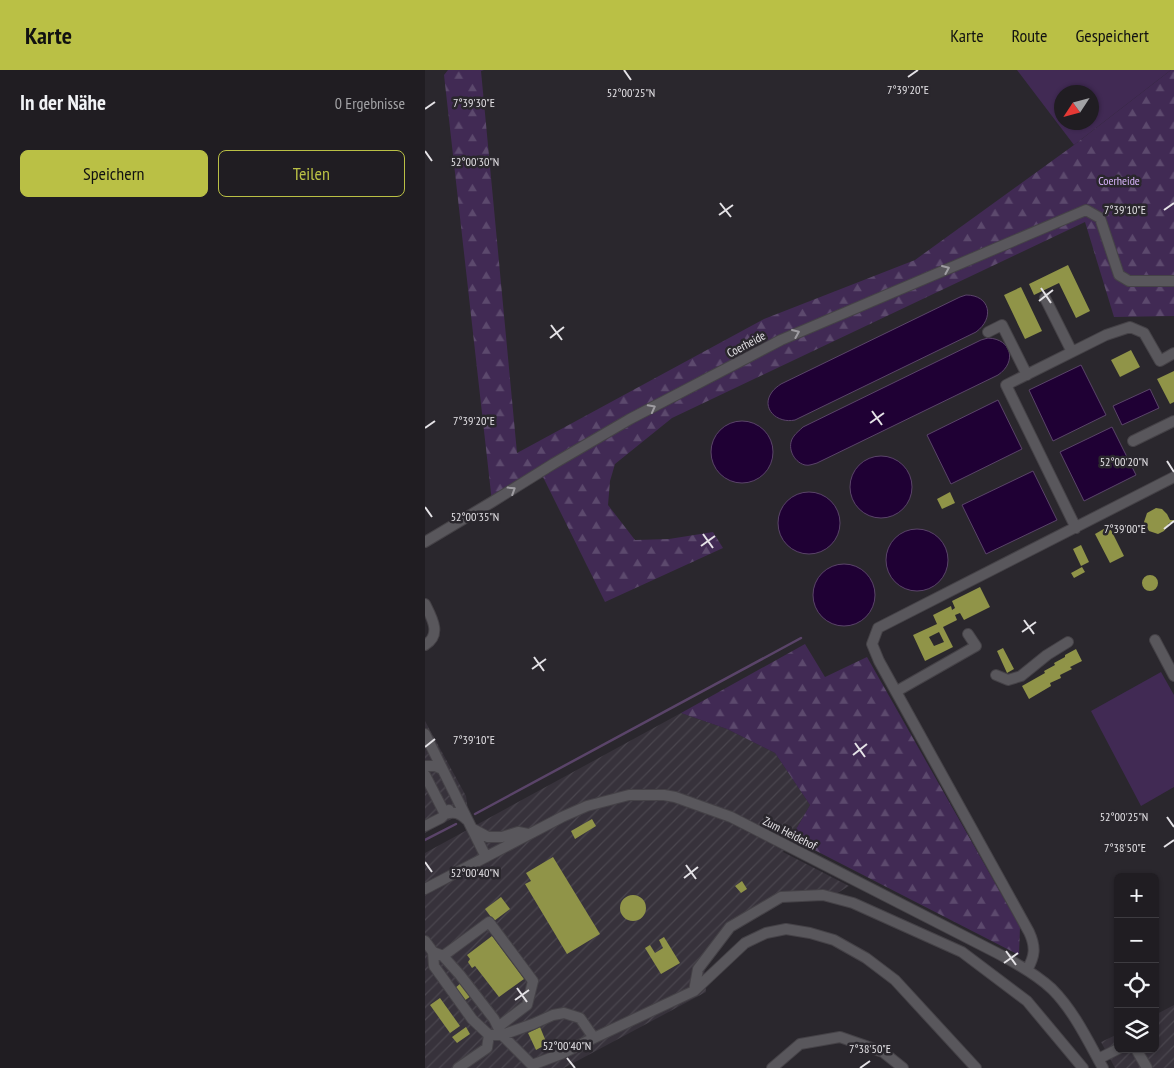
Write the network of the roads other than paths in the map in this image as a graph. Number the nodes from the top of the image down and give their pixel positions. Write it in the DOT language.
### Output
graph roads {
  1 [pos="1174,281"];
  2 [pos="1045,298"];
  3 [pos="988,332"];
  4 [pos="1072,352"];
  5 [pos="1174,353"];
  6 [pos="1027,375"];
  7 [pos="1174,421"];
  8 [pos="1133,441"];
  9 [pos="1174,477"];
  10 [pos="1076,528"];
  11 [pos="425,542"];
  12 [pos="425,604"];
  13 [pos="968,634"];
  14 [pos="1155,640"];
  15 [pos="1068,642"];
  16 [pos="425,645"];
  17 [pos="996,675"];
  18 [pos="1174,676"];
  19 [pos="897,691"];
  20 [pos="425,734"];
  21 [pos="425,766"];
  22 [pos="442,769"];
  23 [pos="425,775"];
  24 [pos="458,800"];
  25 [pos="445,814"];
  26 [pos="470,825"];
  27 [pos="425,826"];
  28 [pos="528,834"];
  29 [pos="485,856"];
  30 [pos="425,889"];
  31 [pos="425,941"];
  32 [pos="438,954"];
  33 [pos="1027,970"];
  34 [pos="694,991"];
  35 [pos="500,1031"];
  36 [pos="489,1035"];
  37 [pos="594,1038"];
  38 [pos="1114,1052"];
  39 [pos="1138,1053"];
  40 [pos="1100,1064"];
  41 [pos="531,1066"];
  42 [pos="458,1068"];
  43 [pos="772,1068"];
  44 [pos="903,1068"];
  45 [pos="976,1068"];
  46 [pos="1083,1068"];
  47 [pos="1147,1068"];
  11 -- 1 [label="street, Coerheide, one-way"];
  2 -- 4 [label="street"];
  3 -- 6 [label="street"];
  4 -- 5 [label="street"];
  4 -- 6 [label="street"];
  6 -- 10 [label="street"];
  7 -- 8 [label="street"];
  9 -- 10 [label="street"];
  10 -- 19 [label="street"];
  12 -- 16 [label="street"];
  13 -- 19 [label="street"];
  14 -- 18 [label="street"];
  15 -- 17 [label="street"];
  19 -- 33 [label="street"];
  20 -- 22 [label="street"];
  21 -- 22 [label="street"];
  22 -- 24 [label="street"];
  23 -- 25 [label="street"];
  24 -- 25 [label="street"];
  24 -- 26 [label="street"];
  25 -- 26 [label="street, Zum Heidehof"];
  25 -- 27 [label="street"];
  26 -- 28 [label="street, Zum Heidehof"];
  26 -- 29 [label="street"];
  28 -- 29 [label="street, Zum Heidehof"];
  28 -- 33 [label="street, Zum Heidehof"];
  29 -- 30 [label="street, Zum Heidehof"];
  31 -- 32 [label="street"];
  32 -- 35 [label="street"];
  32 -- 35 [label="street"];
  32 -- 36 [label="street"];
  33 -- 40 [label="street, Zum Heidehof"];
  34 -- 37 [label="street"];
  34 -- 45 [label="street"];
  34 -- 46 [label="street"];
  35 -- 36 [label="street"];
  35 -- 37 [label="street"];
  35 -- 41 [label="street"];
  36 -- 42 [label="street"];
  37 -- 41 [label="street"];
  38 -- 40 [label="street"];
  39 -- 47 [label="street"];
  43 -- 44 [label="street"];
}
